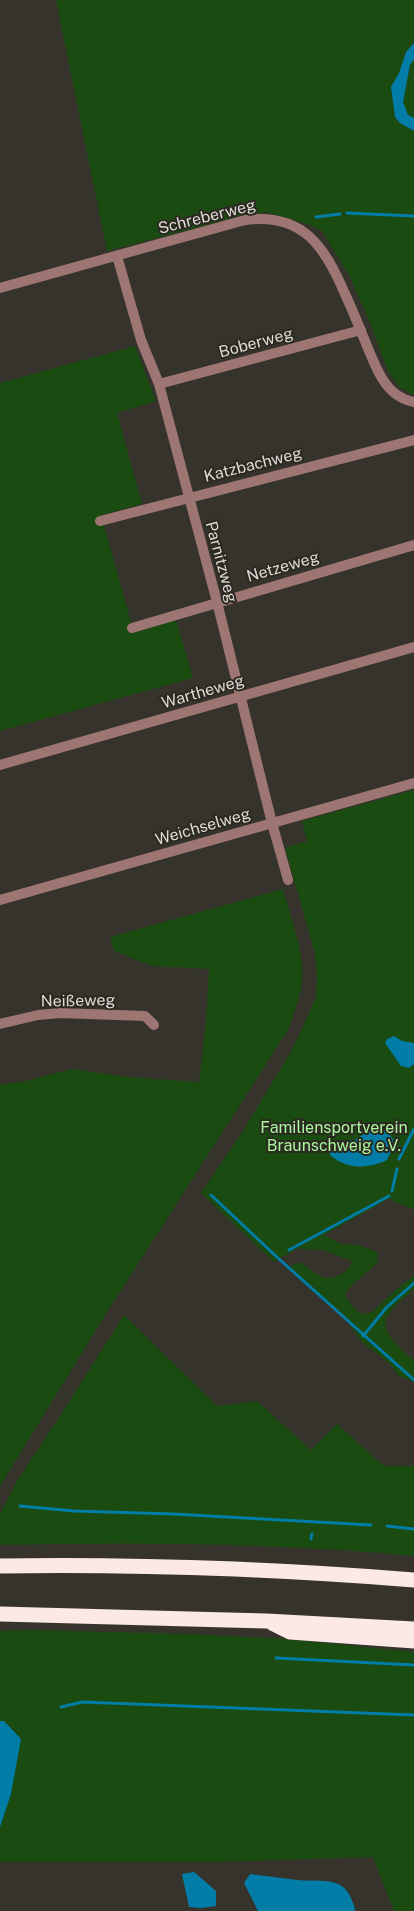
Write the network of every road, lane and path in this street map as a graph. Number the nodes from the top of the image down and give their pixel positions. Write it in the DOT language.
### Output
graph roads {
  1 [pos="117,256"];
  2 [pos="0,288"];
  3 [pos="361,330"];
  4 [pos="159,384"];
  5 [pos="414,402"];
  6 [pos="414,440"];
  7 [pos="188,497"];
  8 [pos="100,521"];
  9 [pos="414,545"];
  10 [pos="217,602"];
  11 [pos="132,628"];
  12 [pos="414,648"];
  13 [pos="240,697"];
  14 [pos="0,765"];
  15 [pos="414,783"];
  16 [pos="272,823"];
  17 [pos="288,880"];
  18 [pos="0,900"];
  19 [pos="0,1024"];
  20 [pos="154,1025"];
  21 [pos="0,1566"];
  22 [pos="414,1580"];
  23 [pos="0,1614"];
  24 [pos="266,1620"];
  25 [pos="414,1629"];
  26 [pos="414,1641"];
  1 -- 2 [label="street, Schreberweg"];
  1 -- 3 [label="street, Schreberweg"];
  1 -- 4 [label="street, Parnitzweg"];
  3 -- 4 [label="street, Boberweg"];
  3 -- 5 [label="street, Schreberweg"];
  4 -- 7 [label="street, Parnitzweg"];
  6 -- 7 [label="street, Katzbachweg"];
  7 -- 8 [label="street, Katzbachweg"];
  7 -- 10 [label="street, Parnitzweg"];
  9 -- 10 [label="street, Netzeweg"];
  10 -- 11 [label="street, Netzeweg"];
  10 -- 13 [label="street, Parnitzweg"];
  12 -- 13 [label="street, Wartheweg"];
  13 -- 14 [label="street, Wartheweg"];
  13 -- 16 [label="street, Parnitzweg"];
  15 -- 16 [label="street, Weichselweg"];
  16 -- 17 [label="street, Parnitzweg"];
  16 -- 18 [label="street, Weichselweg"];
  19 -- 20 [label="street, Neißeweg"];
  21 -- 22 [label="highway"];
  23 -- 24 [label="highway"];
  24 -- 25 [label="highway"];
  24 -- 26 [label="highway"];
}
